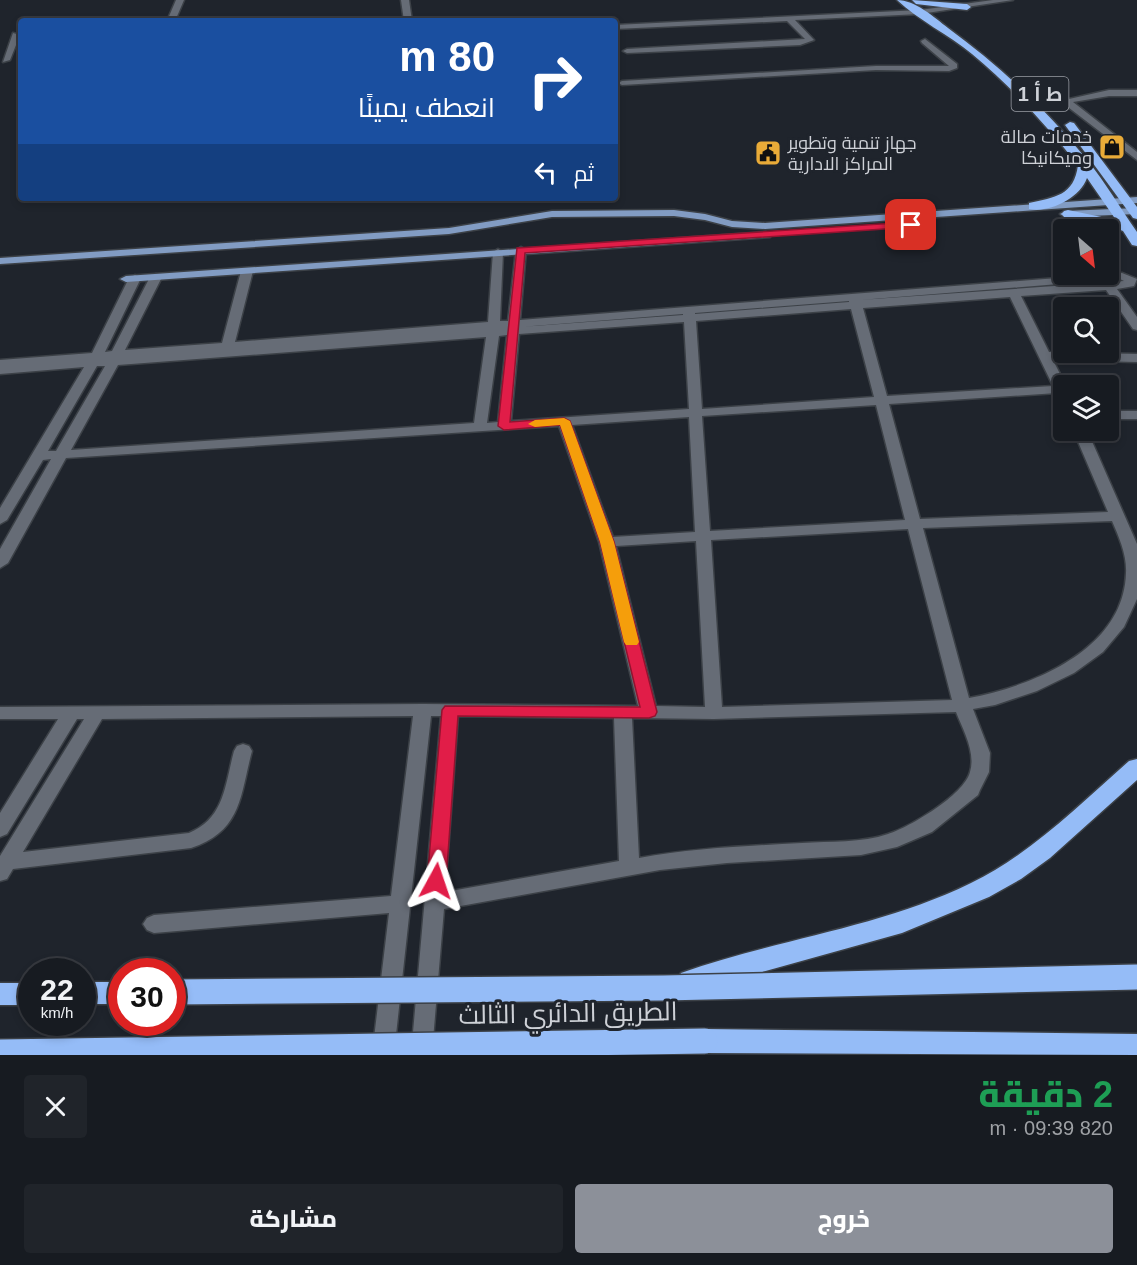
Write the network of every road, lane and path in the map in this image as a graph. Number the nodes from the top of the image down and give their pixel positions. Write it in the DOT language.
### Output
graph roads {
  1 [pos="180,0"];
  2 [pos="405,0"];
  3 [pos="901,0"];
  4 [pos="915,0"];
  5 [pos="1009,0"];
  6 [pos="967,7"];
  7 [pos="932,11"];
  8 [pos="920,12"];
  9 [pos="172,18"];
  10 [pos="408,18"];
  11 [pos="788,18"];
  12 [pos="741,21"];
  13 [pos="949,22"];
  14 [pos="695,23"];
  15 [pos="648,26"];
  16 [pos="618,27"];
  17 [pos="750,29"];
  18 [pos="702,31"];
  19 [pos="655,34"];
  20 [pos="15,35"];
  21 [pos="758,37"];
  22 [pos="710,39"];
  23 [pos="925,40"];
  24 [pos="661,41"];
  25 [pos="766,45"];
  26 [pos="717,47"];
  27 [pos="668,49"];
  28 [pos="627,51"];
  29 [pos="6,60"];
  30 [pos="1018,75"];
  31 [pos="618,77"];
  32 [pos="1137,93"];
  33 [pos="1026,95"];
  34 [pos="1067,102"];
  35 [pos="1051,105"];
  36 [pos="1137,157"];
  37 [pos="1084,163"];
  38 [pos="1033,206"];
  39 [pos="1114,206"];
  40 [pos="1134,207"];
  41 [pos="1068,214"];
  42 [pos="864,224"];
  43 [pos="1128,228"];
  44 [pos="1137,242"];
  45 [pos="520,250"];
  46 [pos="498,252"];
  47 [pos="0,261"];
  48 [pos="247,271"];
  49 [pos="156,277"];
  50 [pos="130,279"];
  51 [pos="1109,286"];
  52 [pos="1014,292"];
  53 [pos="855,301"];
  54 [pos="690,314"];
  55 [pos="1137,326"];
  56 [pos="514,327"];
  57 [pos="494,329"];
  58 [pos="228,350"];
  59 [pos="1045,356"];
  60 [pos="115,358"];
  61 [pos="1137,358"];
  62 [pos="95,360"];
  63 [pos="0,363"];
  64 [pos="0,370"];
  65 [pos="1054,375"];
  66 [pos="1053,392"];
  67 [pos="881,401"];
  68 [pos="696,414"];
  69 [pos="1119,414"];
  70 [pos="1137,415"];
  71 [pos="564,421"];
  72 [pos="504,426"];
  73 [pos="480,428"];
  74 [pos="1085,441"];
  75 [pos="61,455"];
  76 [pos="38,456"];
  77 [pos="1118,516"];
  78 [pos="0,520"];
  79 [pos="914,524"];
  80 [pos="703,536"];
  81 [pos="607,542"];
  82 [pos="0,563"];
  83 [pos="962,705"];
  84 [pos="423,710"];
  85 [pos="450,710"];
  86 [pos="70,712"];
  87 [pos="97,712"];
  88 [pos="623,712"];
  89 [pos="649,712"];
  90 [pos="0,713"];
  91 [pos="714,713"];
  92 [pos="243,751"];
  93 [pos="1137,767"];
  94 [pos="0,829"];
  95 [pos="3,867"];
  96 [pos="629,867"];
  97 [pos="435,902"];
  98 [pos="402,903"];
  99 [pos="154,924"];
  100 [pos="1137,977"];
  101 [pos="663,988"];
  102 [pos="186,992"];
  103 [pos="705,1041"];
  104 [pos="1137,1046"];
  105 [pos="0,1052"];
  106 [pos="383,1055"];
  107 [pos="421,1055"];
  108 [pos="744,1055"];
  1 -- 9 [label="street"];
  2 -- 10 [label="street"];
  3 -- 8 [label="highway, ط أ 1"];
  4 -- 6 [label="highway"];
  4 -- 7 [label="highway, ط أ 1"];
  5 -- 6 [label="street"];
  6 -- 7 [label="street"];
  6 -- 13 [label="highway"];
  7 -- 8 [label="street"];
  7 -- 13 [label="highway, ط أ 1"];
  8 -- 11 [label="street"];
  8 -- 33 [label="highway, ط أ 1"];
  11 -- 12 [label="street"];
  11 -- 25 [label="street"];
  12 -- 14 [label="street"];
  12 -- 17 [label="street"];
  13 -- 30 [label="highway, ط أ 1"];
  14 -- 15 [label="street"];
  14 -- 18 [label="street"];
  15 -- 16 [label="street"];
  15 -- 19 [label="street"];
  20 -- 29 [label="street"];
  21 -- 25 [label="street"];
  22 -- 26 [label="street"];
  23 -- 31 [label="street"];
  24 -- 27 [label="street"];
  25 -- 26 [label="street"];
  26 -- 27 [label="street"];
  27 -- 28 [label="street"];
  32 -- 34 [label="street"];
  33 -- 35 [label="highway, ط أ 1"];
  33 -- 37 [label="highway, ط أ 1"];
  34 -- 35 [label="street"];
  34 -- 36 [label="street"];
  35 -- 40 [label="highway, ط أ 1"];
  37 -- 38 [label="highway"];
  37 -- 39 [label="highway, ط أ 1"];
  38 -- 39 [label="main road"];
  38 -- 42 [label="main road"];
  39 -- 40 [label="main road"];
  39 -- 41 [label="main road"];
  39 -- 43 [label="highway, ط أ 1"];
  41 -- 42 [label="main road"];
  41 -- 43 [label="highway"];
  42 -- 45 [label="main road"];
  42 -- 47 [label="main road"];
  43 -- 44 [label="highway, ط أ 1"];
  45 -- 46 [label="main road"];
  45 -- 56 [label="street"];
  46 -- 48 [label="main road"];
  46 -- 57 [label="street"];
  48 -- 49 [label="main road"];
  48 -- 58 [label="street"];
  49 -- 50 [label="main road"];
  49 -- 60 [label="street"];
  50 -- 62 [label="street"];
  51 -- 52 [label="street"];
  51 -- 53 [label="street"];
  51 -- 55 [label="street"];
  52 -- 53 [label="street"];
  52 -- 59 [label="street"];
  53 -- 54 [label="street"];
  53 -- 67 [label="street"];
  54 -- 56 [label="street"];
  54 -- 68 [label="street"];
  56 -- 57 [label="street"];
  56 -- 72 [label="street"];
  57 -- 58 [label="street"];
  57 -- 73 [label="street"];
  58 -- 60 [label="street"];
  59 -- 61 [label="street"];
  59 -- 65 [label="street"];
  60 -- 62 [label="street"];
  60 -- 75 [label="street"];
  62 -- 63 [label="street"];
  62 -- 64 [label="street"];
  62 -- 76 [label="street"];
  66 -- 67 [label="street"];
  67 -- 68 [label="street"];
  67 -- 79 [label="street"];
  68 -- 71 [label="street"];
  68 -- 80 [label="street"];
  69 -- 70 [label="street"];
  71 -- 72 [label="street"];
  71 -- 81 [label="street"];
  72 -- 73 [label="street"];
  73 -- 75 [label="street"];
  74 -- 77 [label="street"];
  75 -- 76 [label="street"];
  75 -- 82 [label="street"];
  76 -- 78 [label="street"];
  77 -- 79 [label="street"];
  77 -- 83 [label="street"];
  79 -- 80 [label="street"];
  79 -- 83 [label="street"];
  80 -- 81 [label="street"];
  80 -- 91 [label="street"];
  81 -- 89 [label="street"];
  83 -- 91 [label="street"];
  83 -- 96 [label="street"];
  84 -- 85 [label="street"];
  84 -- 87 [label="street"];
  84 -- 98 [label="street"];
  85 -- 88 [label="street"];
  85 -- 97 [label="street"];
  86 -- 87 [label="street"];
  86 -- 90 [label="street"];
  86 -- 94 [label="street"];
  87 -- 95 [label="street"];
  88 -- 89 [label="street"];
  88 -- 96 [label="street"];
  89 -- 91 [label="street"];
  92 -- 95 [label="street"];
  93 -- 101 [label="highway, bridge"];
  96 -- 97 [label="street"];
  97 -- 107 [label="street"];
  98 -- 99 [label="street"];
  98 -- 106 [label="street"];
  100 -- 101 [label="highway, الطريق الدائري الثالث, bridge"];
  101 -- 102 [label="highway, الطريق الدائري الثالث, bridge"];
  103 -- 104 [label="highway, الطريق الدائري الثالث"];
  103 -- 105 [label="highway, الطريق الدائري الثالث, bridge"];
  103 -- 108 [label="highway"];
}
